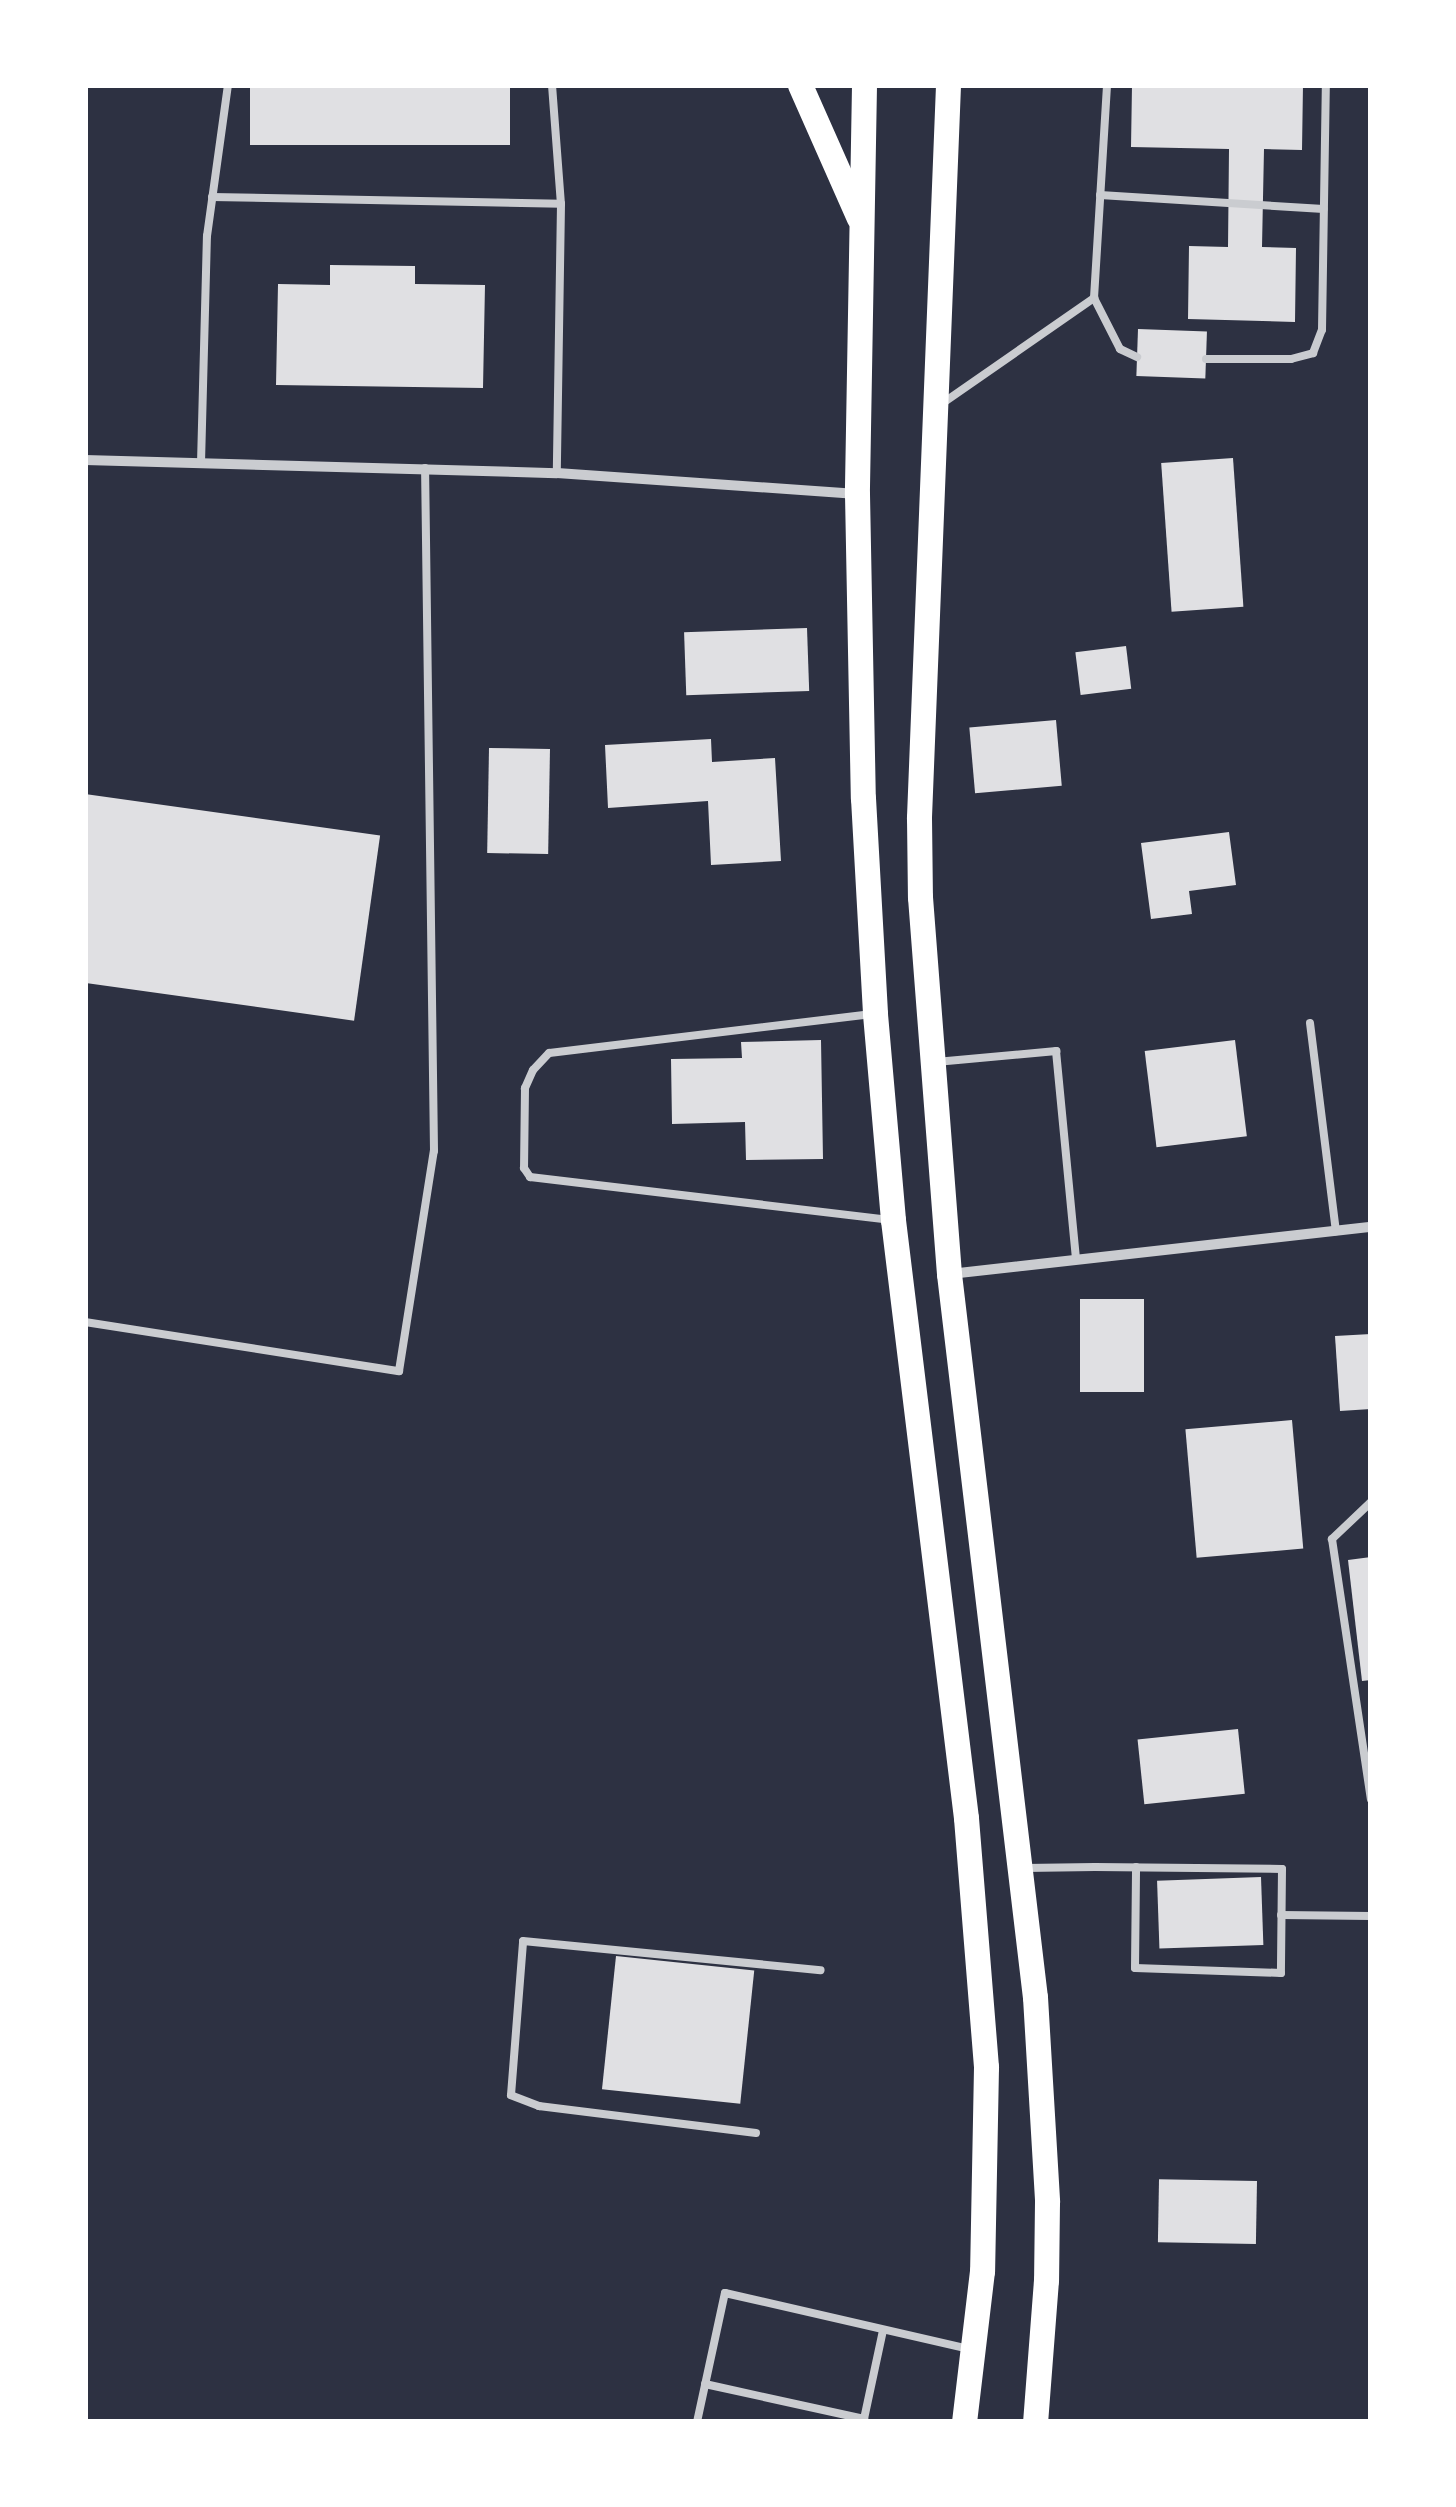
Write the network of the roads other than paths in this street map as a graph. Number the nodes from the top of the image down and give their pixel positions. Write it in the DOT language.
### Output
graph roads {
  1 [pos="228,85"];
  2 [pos="552,85"];
  3 [pos="800,85"];
  4 [pos="864,85"];
  5 [pos="948,85"];
  6 [pos="1107,85"];
  7 [pos="1326,85"];
  8 [pos="1100,194"];
  9 [pos="212,197"];
  10 [pos="561,204"];
  11 [pos="1324,209"];
  12 [pos="862,225"];
  13 [pos="1094,298"];
  14 [pos="1137,357"];
  15 [pos="1206,358"];
  16 [pos="937,408"];
  17 [pos="85,460"];
  18 [pos="201,463"];
  19 [pos="425,468"];
  20 [pos="557,473"];
  21 [pos="857,494"];
  22 [pos="875,1014"];
  23 [pos="1310,1023"];
  24 [pos="930,1063"];
  25 [pos="893,1220"];
  26 [pos="1371,1227"];
  27 [pos="1336,1231"];
  28 [pos="1076,1260"];
  29 [pos="949,1274"];
  30 [pos="85,1322"];
  31 [pos="1371,1502"];
  32 [pos="1371,1799"];
  33 [pos="1136,1867"];
  34 [pos="1021,1868"];
  35 [pos="1282,1915"];
  36 [pos="1371,1916"];
  37 [pos="822,1970"];
  38 [pos="756,2133"];
  39 [pos="883,2330"];
  40 [pos="974,2350"];
  41 [pos="705,2384"];
  42 [pos="697,2422"];
  43 [pos="964,2422"];
  44 [pos="1035,2422"];
  1 -- 9 [label="lane"];
  2 -- 10 [label="lane"];
  3 -- 12 [label="main road"];
  4 -- 12 [label="main road"];
  5 -- 16 [label="main road"];
  6 -- 8 [label="lane"];
  7 -- 11 [label="lane"];
  8 -- 11 [label="lane"];
  8 -- 13 [label="lane"];
  9 -- 10 [label="lane"];
  9 -- 18 [label="lane"];
  10 -- 20 [label="lane"];
  11 -- 15 [label="lane"];
  12 -- 21 [label="main road"];
  13 -- 14 [label="lane"];
  13 -- 16 [label="lane"];
  16 -- 24 [label="main road"];
  17 -- 18 [label="street"];
  18 -- 19 [label="street"];
  19 -- 20 [label="street"];
  19 -- 30 [label="lane"];
  20 -- 21 [label="street"];
  21 -- 22 [label="main road"];
  22 -- 25 [label="main road"];
  22 -- 25 [label="lane"];
  23 -- 27 [label="lane"];
  24 -- 28 [label="lane"];
  24 -- 29 [label="main road"];
  25 -- 40 [label="main road"];
  26 -- 27 [label="street"];
  27 -- 28 [label="street"];
  28 -- 29 [label="street"];
  29 -- 34 [label="main road"];
  31 -- 32 [label="lane"];
  33 -- 34 [label="lane"];
  33 -- 35 [label="lane"];
  33 -- 35 [label="lane"];
  34 -- 44 [label="main road"];
  35 -- 36 [label="lane"];
  37 -- 38 [label="lane"];
  39 -- 40 [label="lane"];
  39 -- 41 [label="lane"];
  39 -- 41 [label="lane"];
  40 -- 43 [label="main road"];
  41 -- 42 [label="lane"];
}
